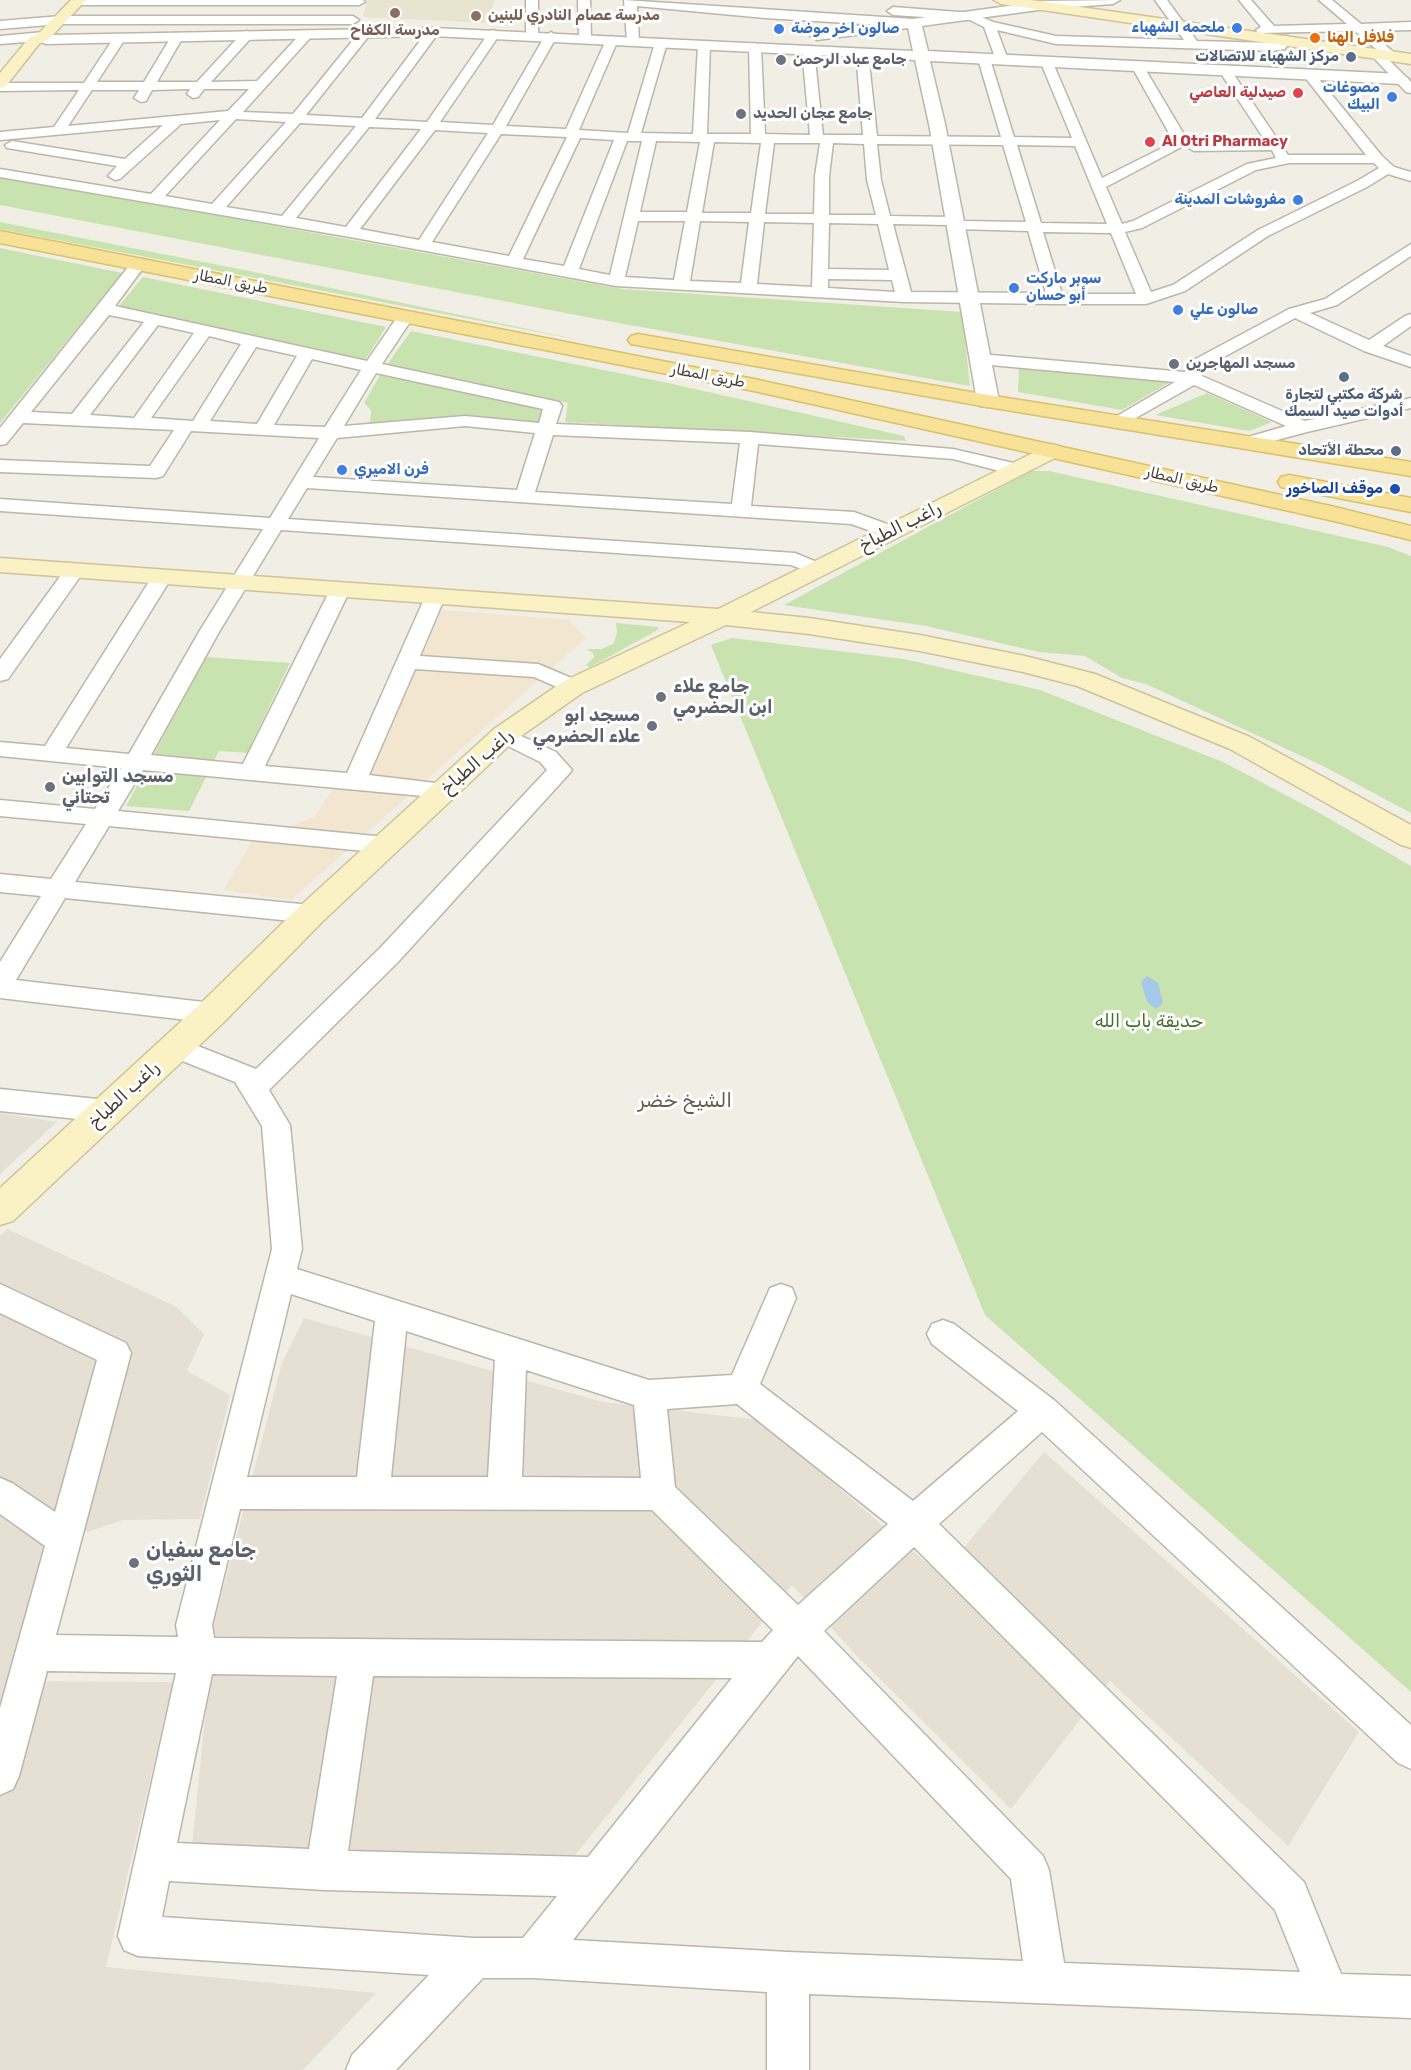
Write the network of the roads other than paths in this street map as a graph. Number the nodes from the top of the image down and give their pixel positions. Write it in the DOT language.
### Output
graph roads {
  1 [pos="172,0"];
  2 [pos="532,0"];
  3 [pos="584,0"];
  4 [pos="1001,0"];
  5 [pos="1113,0"];
  6 [pos="1161,0"];
  7 [pos="1245,0"];
  8 [pos="1325,0"];
  9 [pos="263,1"];
  10 [pos="359,1"];
  11 [pos="630,1"];
  12 [pos="774,2"];
  13 [pos="797,3"];
  14 [pos="1045,5"];
  15 [pos="72,8"];
  16 [pos="765,14"];
  17 [pos="0,15"];
  18 [pos="972,17"];
  19 [pos="692,20"];
  20 [pos="158,22"];
  21 [pos="914,24"];
  22 [pos="1179,24"];
  23 [pos="0,25"];
  24 [pos="989,25"];
  25 [pos="1411,26"];
  26 [pos="352,27"];
  27 [pos="1359,27"];
  28 [pos="1270,29"];
  29 [pos="245,31"];
  30 [pos="366,32"];
  31 [pos="433,32"];
  32 [pos="1240,33"];
  33 [pos="307,34"];
  34 [pos="494,34"];
  35 [pos="532,35"];
  36 [pos="551,36"];
  37 [pos="177,37"];
  38 [pos="45,38"];
  39 [pos="585,38"];
  40 [pos="119,39"];
  41 [pos="1284,39"];
  42 [pos="0,40"];
  43 [pos="612,40"];
  44 [pos="633,41"];
  45 [pos="752,42"];
  46 [pos="661,43"];
  47 [pos="1192,44"];
  48 [pos="704,45"];
  49 [pos="808,50"];
  50 [pos="862,53"];
  51 [pos="1376,54"];
  52 [pos="922,56"];
  53 [pos="1405,58"];
  54 [pos="984,59"];
  55 [pos="1002,60"];
  56 [pos="1047,63"];
  57 [pos="1138,67"];
  58 [pos="1226,72"];
  59 [pos="1310,76"];
  60 [pos="1406,84"];
  61 [pos="201,85"];
  62 [pos="261,85"];
  63 [pos="4,86"];
  64 [pos="87,86"];
  65 [pos="148,86"];
  66 [pos="0,102"];
  67 [pos="131,115"];
  68 [pos="233,115"];
  69 [pos="297,118"];
  70 [pos="172,120"];
  71 [pos="366,122"];
  72 [pos="431,126"];
  73 [pos="497,129"];
  74 [pos="58,131"];
  75 [pos="573,134"];
  76 [pos="0,136"];
  77 [pos="627,137"];
  78 [pos="650,137"];
  79 [pos="704,138"];
  80 [pos="763,138"];
  81 [pos="822,139"];
  82 [pos="870,140"];
  83 [pos="940,140"];
  84 [pos="1008,141"];
  85 [pos="1080,142"];
  86 [pos="0,143"];
  87 [pos="1188,145"];
  88 [pos="1275,146"];
  89 [pos="1285,159"];
  90 [pos="129,164"];
  91 [pos="1384,166"];
  92 [pos="1252,167"];
  93 [pos="1411,169"];
  94 [pos="0,173"];
  95 [pos="1411,177"];
  96 [pos="1362,184"];
  97 [pos="1099,185"];
  98 [pos="101,189"];
  99 [pos="155,199"];
  100 [pos="214,210"];
  101 [pos="632,216"];
  102 [pos="694,217"];
  103 [pos="758,219"];
  104 [pos="821,220"];
  105 [pos="286,221"];
  106 [pos="885,221"];
  107 [pos="956,223"];
  108 [pos="1034,225"];
  109 [pos="1117,229"];
  110 [pos="350,232"];
  111 [pos="0,237"];
  112 [pos="423,245"];
  113 [pos="1411,249"];
  114 [pos="1395,258"];
  115 [pos="514,262"];
  116 [pos="138,264"];
  117 [pos="1411,264"];
  118 [pos="570,272"];
  119 [pos="821,274"];
  120 [pos="898,275"];
  121 [pos="616,281"];
  122 [pos="681,285"];
  123 [pos="748,289"];
  124 [pos="820,292"];
  125 [pos="904,297"];
  126 [pos="969,298"];
  127 [pos="1056,298"];
  128 [pos="1146,299"];
  129 [pos="105,309"];
  130 [pos="1294,312"];
  131 [pos="406,316"];
  132 [pos="155,319"];
  133 [pos="1411,319"];
  134 [pos="205,330"];
  135 [pos="585,331"];
  136 [pos="620,337"];
  137 [pos="252,340"];
  138 [pos="1371,347"];
  139 [pos="565,348"];
  140 [pos="308,352"];
  141 [pos="980,359"];
  142 [pos="1411,363"];
  143 [pos="372,366"];
  144 [pos="1193,378"];
  145 [pos="988,401"];
  146 [pos="1411,403"];
  147 [pos="18,417"];
  148 [pos="77,420"];
  149 [pos="139,423"];
  150 [pos="1118,423"];
  151 [pos="192,426"];
  152 [pos="1303,427"];
  153 [pos="263,429"];
  154 [pos="545,429"];
  155 [pos="331,433"];
  156 [pos="750,437"];
  157 [pos="0,440"];
  158 [pos="1247,443"];
  159 [pos="1051,451"];
  160 [pos="1219,459"];
  161 [pos="0,466"];
  162 [pos="1015,469"];
  163 [pos="1411,470"];
  164 [pos="1270,475"];
  165 [pos="301,482"];
  166 [pos="1411,496"];
  167 [pos="524,497"];
  168 [pos="0,505"];
  169 [pos="1411,505"];
  170 [pos="741,511"];
  171 [pos="276,524"];
  172 [pos="891,532"];
  173 [pos="1411,534"];
  174 [pos="0,565"];
  175 [pos="817,569"];
  176 [pos="74,571"];
  177 [pos="162,577"];
  178 [pos="241,583"];
  179 [pos="340,590"];
  180 [pos="435,597"];
  181 [pos="722,617"];
  182 [pos="407,662"];
  183 [pos="0,674"];
  184 [pos="573,687"];
  185 [pos="504,735"];
  186 [pos="0,749"];
  187 [pos="51,754"];
  188 [pos="136,762"];
  189 [pos="250,772"];
  190 [pos="355,782"];
  191 [pos="444,790"];
  192 [pos="0,808"];
  193 [pos="102,818"];
  194 [pos="1411,838"];
  195 [pos="385,845"];
  196 [pos="0,883"];
  197 [pos="59,889"];
  198 [pos="311,914"];
  199 [pos="0,986"];
  200 [pos="213,1013"];
  201 [pos="175,1047"];
  202 [pos="254,1088"];
  203 [pos="0,1100"];
  204 [pos="107,1111"];
  205 [pos="0,1210"];
  206 [pos="280,1277"];
  207 [pos="0,1298"];
  208 [pos="780,1298"];
  209 [pos="392,1313"];
  210 [pos="943,1334"];
  211 [pos="511,1351"];
  212 [pos="742,1389"];
  213 [pos="649,1395"];
  214 [pos="1042,1411"];
  215 [pos="227,1492"];
  216 [pos="372,1493"];
  217 [pos="0,1494"];
  218 [pos="504,1494"];
  219 [pos="659,1494"];
  220 [pos="914,1523"];
  221 [pos="65,1539"];
  222 [pos="798,1630"];
  223 [pos="35,1653"];
  224 [pos="198,1655"];
  225 [pos="358,1658"];
  226 [pos="770,1660"];
  227 [pos="1411,1750"];
  228 [pos="4,1752"];
  229 [pos="154,1861"];
  230 [pos="325,1870"];
  231 [pos="597,1877"];
  232 [pos="474,1958"];
  233 [pos="533,1958"];
  234 [pos="788,1972"];
  235 [pos="1047,1982"];
  236 [pos="1329,1994"];
  237 [pos="1411,1997"];
  238 [pos="368,2070"];
  239 [pos="788,2070"];
  1 -- 9 [label="street"];
  1 -- 15 [label="street"];
  1 -- 20 [label="street"];
  2 -- 35 [label="street"];
  3 -- 39 [label="street"];
  4 -- 14 [label="main road"];
  5 -- 14 [label="street"];
  6 -- 22 [label="street"];
  7 -- 28 [label="street"];
  8 -- 27 [label="street"];
  9 -- 10 [label="street"];
  9 -- 29 [label="street"];
  10 -- 26 [label="street"];
  11 -- 16 [label="street"];
  11 -- 44 [label="street"];
  12 -- 16 [label="street"];
  13 -- 18 [label="street"];
  14 -- 18 [label="street"];
  14 -- 22 [label="main road"];
  15 -- 17 [label="street"];
  15 -- 20 [label="street"];
  15 -- 23 [label="street"];
  15 -- 38 [label="main road"];
  16 -- 19 [label="street"];
  16 -- 21 [label="street"];
  18 -- 21 [label="street"];
  18 -- 24 [label="street"];
  20 -- 29 [label="street"];
  21 -- 45 [label="street"];
  21 -- 52 [label="street"];
  22 -- 32 [label="main road"];
  22 -- 47 [label="street"];
  24 -- 47 [label="street"];
  24 -- 55 [label="street"];
  25 -- 27 [label="street"];
  26 -- 29 [label="street"];
  26 -- 30 [label="street"];
  26 -- 33 [label="street"];
  27 -- 28 [label="street"];
  27 -- 53 [label="street"];
  28 -- 32 [label="street"];
  29 -- 33 [label="street"];
  29 -- 37 [label="street"];
  29 -- 61 [label="street"];
  30 -- 31 [label="street"];
  30 -- 69 [label="street"];
  31 -- 34 [label="street"];
  31 -- 71 [label="street"];
  32 -- 41 [label="main road"];
  33 -- 62 [label="street"];
  34 -- 35 [label="street"];
  34 -- 72 [label="street"];
  35 -- 36 [label="street"];
  36 -- 39 [label="street"];
  36 -- 73 [label="street"];
  37 -- 40 [label="street"];
  37 -- 65 [label="street"];
  38 -- 40 [label="street"];
  38 -- 42 [label="street"];
  38 -- 63 [label="main road"];
  39 -- 43 [label="street"];
  40 -- 64 [label="street"];
  41 -- 47 [label="street"];
  41 -- 51 [label="main road"];
  43 -- 44 [label="street"];
  43 -- 75 [label="street"];
  44 -- 46 [label="street"];
  45 -- 48 [label="street"];
  45 -- 49 [label="street"];
  45 -- 80 [label="street"];
  46 -- 48 [label="street"];
  46 -- 77 [label="street"];
  48 -- 79 [label="street"];
  49 -- 50 [label="street"];
  49 -- 81 [label="street"];
  50 -- 52 [label="street"];
  50 -- 82 [label="street"];
  51 -- 53 [label="main road"];
  51 -- 60 [label="street"];
  52 -- 54 [label="street"];
  52 -- 83 [label="street"];
  54 -- 55 [label="street"];
  54 -- 84 [label="street"];
  55 -- 56 [label="street"];
  56 -- 57 [label="street"];
  56 -- 85 [label="street"];
  57 -- 58 [label="street"];
  57 -- 87 [label="street"];
  58 -- 59 [label="street"];
  58 -- 88 [label="street"];
  59 -- 60 [label="street"];
  59 -- 91 [label="street"];
  61 -- 62 [label="street"];
  61 -- 65 [label="street"];
  61 -- 70 [label="street"];
  62 -- 68 [label="street"];
  63 -- 64 [label="street"];
  63 -- 66 [label="main road"];
  64 -- 65 [label="street"];
  64 -- 74 [label="street"];
  65 -- 67 [label="street"];
  67 -- 70 [label="street"];
  67 -- 74 [label="street"];
  68 -- 69 [label="street"];
  68 -- 70 [label="street"];
  68 -- 99 [label="street"];
  69 -- 71 [label="street"];
  69 -- 100 [label="street"];
  70 -- 90 [label="street"];
  71 -- 72 [label="street"];
  71 -- 105 [label="street"];
  72 -- 73 [label="street"];
  72 -- 110 [label="street"];
  73 -- 75 [label="street"];
  73 -- 112 [label="street"];
  74 -- 76 [label="street"];
  75 -- 77 [label="street"];
  75 -- 115 [label="street"];
  77 -- 78 [label="street"];
  77 -- 118 [label="street"];
  78 -- 79 [label="street"];
  78 -- 101 [label="street"];
  79 -- 80 [label="street"];
  79 -- 102 [label="street"];
  80 -- 81 [label="street"];
  80 -- 103 [label="street"];
  81 -- 82 [label="street"];
  81 -- 104 [label="street"];
  82 -- 83 [label="street"];
  82 -- 106 [label="street"];
  83 -- 84 [label="street"];
  83 -- 107 [label="street"];
  84 -- 85 [label="street"];
  84 -- 108 [label="street"];
  85 -- 97 [label="street"];
  86 -- 90 [label="street"];
  87 -- 88 [label="street"];
  87 -- 92 [label="street"];
  87 -- 97 [label="street"];
  88 -- 89 [label="street"];
  89 -- 91 [label="street"];
  89 -- 92 [label="street"];
  89 -- 96 [label="street"];
  90 -- 98 [label="street"];
  91 -- 93 [label="street"];
  91 -- 95 [label="street"];
  91 -- 96 [label="street"];
  92 -- 109 [label="street"];
  94 -- 98 [label="street"];
  96 -- 128 [label="street"];
  97 -- 109 [label="street"];
  98 -- 99 [label="street"];
  99 -- 100 [label="street"];
  100 -- 105 [label="street"];
  101 -- 102 [label="street"];
  101 -- 121 [label="street"];
  102 -- 103 [label="street"];
  102 -- 122 [label="street"];
  103 -- 104 [label="street"];
  103 -- 123 [label="street"];
  104 -- 106 [label="street"];
  104 -- 119 [label="street"];
  105 -- 110 [label="street"];
  106 -- 107 [label="street"];
  106 -- 120 [label="street"];
  107 -- 108 [label="street"];
  107 -- 126 [label="street"];
  108 -- 109 [label="street"];
  108 -- 127 [label="street"];
  109 -- 128 [label="street"];
  110 -- 112 [label="street"];
  111 -- 116 [label="main road, طريق المطار"];
  112 -- 115 [label="street"];
  113 -- 114 [label="street"];
  114 -- 117 [label="street"];
  114 -- 130 [label="street"];
  115 -- 118 [label="street"];
  116 -- 129 [label="street"];
  116 -- 131 [label="main road, طريق المطار"];
  118 -- 121 [label="street"];
  119 -- 120 [label="street"];
  119 -- 124 [label="street"];
  120 -- 125 [label="street"];
  121 -- 122 [label="street"];
  122 -- 123 [label="street"];
  123 -- 124 [label="street"];
  124 -- 125 [label="street"];
  125 -- 126 [label="street"];
  126 -- 127 [label="street"];
  126 -- 141 [label="street"];
  127 -- 128 [label="street"];
  129 -- 132 [label="street"];
  129 -- 147 [label="street"];
  130 -- 138 [label="street"];
  130 -- 144 [label="street"];
  131 -- 139 [label="main road, طريق المطار"];
  131 -- 143 [label="street"];
  132 -- 134 [label="street"];
  132 -- 148 [label="street"];
  133 -- 138 [label="street"];
  134 -- 137 [label="street"];
  134 -- 149 [label="street"];
  135 -- 160 [label="main road"];
  136 -- 145 [label="main road, طريق المطار"];
  137 -- 140 [label="street"];
  137 -- 151 [label="street"];
  138 -- 142 [label="street"];
  139 -- 159 [label="main road, طريق المطار"];
  139 -- 164 [label="main road"];
  140 -- 143 [label="street"];
  140 -- 153 [label="street"];
  141 -- 144 [label="street"];
  141 -- 145 [label="street"];
  143 -- 154 [label="street"];
  143 -- 155 [label="street"];
  144 -- 150 [label="street"];
  144 -- 152 [label="street"];
  145 -- 150 [label="main road, طريق المطار"];
  146 -- 152 [label="street"];
  147 -- 148 [label="street"];
  147 -- 157 [label="street"];
  148 -- 149 [label="street"];
  149 -- 151 [label="street"];
  150 -- 158 [label="main road, طريق المطار"];
  151 -- 153 [label="street"];
  151 -- 161 [label="street"];
  152 -- 158 [label="street"];
  153 -- 155 [label="street"];
  154 -- 155 [label="street"];
  154 -- 156 [label="street"];
  154 -- 167 [label="street"];
  155 -- 165 [label="street"];
  156 -- 162 [label="street"];
  156 -- 170 [label="street"];
  158 -- 163 [label="main road, طريق المطار"];
  159 -- 162 [label="main road, راغب الطباخ"];
  159 -- 173 [label="main road, طريق المطار"];
  162 -- 172 [label="main road, راغب الطباخ"];
  164 -- 166 [label="main road"];
  164 -- 169 [label="main road"];
  165 -- 167 [label="street"];
  165 -- 171 [label="street"];
  167 -- 170 [label="street"];
  168 -- 171 [label="street"];
  170 -- 172 [label="street"];
  171 -- 175 [label="street"];
  171 -- 178 [label="street"];
  172 -- 175 [label="main road, راغب الطباخ"];
  174 -- 176 [label="main road"];
  175 -- 181 [label="main road, راغب الطباخ"];
  176 -- 177 [label="main road"];
  176 -- 183 [label="street"];
  177 -- 178 [label="main road"];
  177 -- 187 [label="street"];
  178 -- 179 [label="main road"];
  178 -- 188 [label="street"];
  179 -- 180 [label="main road"];
  179 -- 189 [label="street"];
  180 -- 181 [label="main road"];
  180 -- 182 [label="street"];
  181 -- 184 [label="main road, راغب الطباخ"];
  181 -- 194 [label="main road"];
  182 -- 184 [label="street"];
  182 -- 190 [label="street"];
  184 -- 185 [label="main road, راغب الطباخ"];
  185 -- 191 [label="main road, راغب الطباخ"];
  185 -- 202 [label="street"];
  186 -- 187 [label="street"];
  187 -- 188 [label="street"];
  188 -- 189 [label="street"];
  188 -- 193 [label="street"];
  189 -- 190 [label="street"];
  190 -- 191 [label="street"];
  191 -- 195 [label="main road, راغب الطباخ"];
  192 -- 193 [label="street"];
  193 -- 195 [label="street"];
  193 -- 197 [label="street"];
  195 -- 198 [label="main road, راغب الطباخ"];
  196 -- 197 [label="street"];
  197 -- 198 [label="street"];
  197 -- 199 [label="street"];
  198 -- 200 [label="main road, راغب الطباخ"];
  199 -- 200 [label="street"];
  200 -- 201 [label="main road, راغب الطباخ"];
  201 -- 202 [label="street"];
  201 -- 204 [label="main road, راغب الطباخ"];
  202 -- 206 [label="street"];
  203 -- 204 [label="street"];
  204 -- 205 [label="main road, راغب الطباخ"];
  206 -- 209 [label="street"];
  206 -- 215 [label="street"];
  207 -- 221 [label="street"];
  208 -- 212 [label="street"];
  209 -- 211 [label="street"];
  209 -- 216 [label="street"];
  210 -- 214 [label="street"];
  211 -- 213 [label="street"];
  211 -- 218 [label="street"];
  212 -- 213 [label="street"];
  212 -- 220 [label="street"];
  213 -- 219 [label="street"];
  214 -- 220 [label="street"];
  214 -- 227 [label="street"];
  215 -- 216 [label="street"];
  215 -- 224 [label="street"];
  216 -- 218 [label="street"];
  217 -- 221 [label="street"];
  218 -- 219 [label="street"];
  219 -- 222 [label="street"];
  220 -- 222 [label="street"];
  220 -- 236 [label="street"];
  221 -- 223 [label="street"];
  222 -- 226 [label="street"];
  222 -- 235 [label="street"];
  223 -- 224 [label="street"];
  223 -- 228 [label="street"];
  224 -- 225 [label="street"];
  224 -- 229 [label="street"];
  225 -- 226 [label="street"];
  225 -- 230 [label="street"];
  226 -- 231 [label="street"];
  229 -- 230 [label="street"];
  229 -- 232 [label="street"];
  230 -- 231 [label="street"];
  231 -- 233 [label="street"];
  232 -- 233 [label="street"];
  232 -- 238 [label="street"];
  233 -- 234 [label="street"];
  234 -- 235 [label="street"];
  234 -- 239 [label="street"];
  235 -- 236 [label="street"];
  236 -- 237 [label="street"];
}
